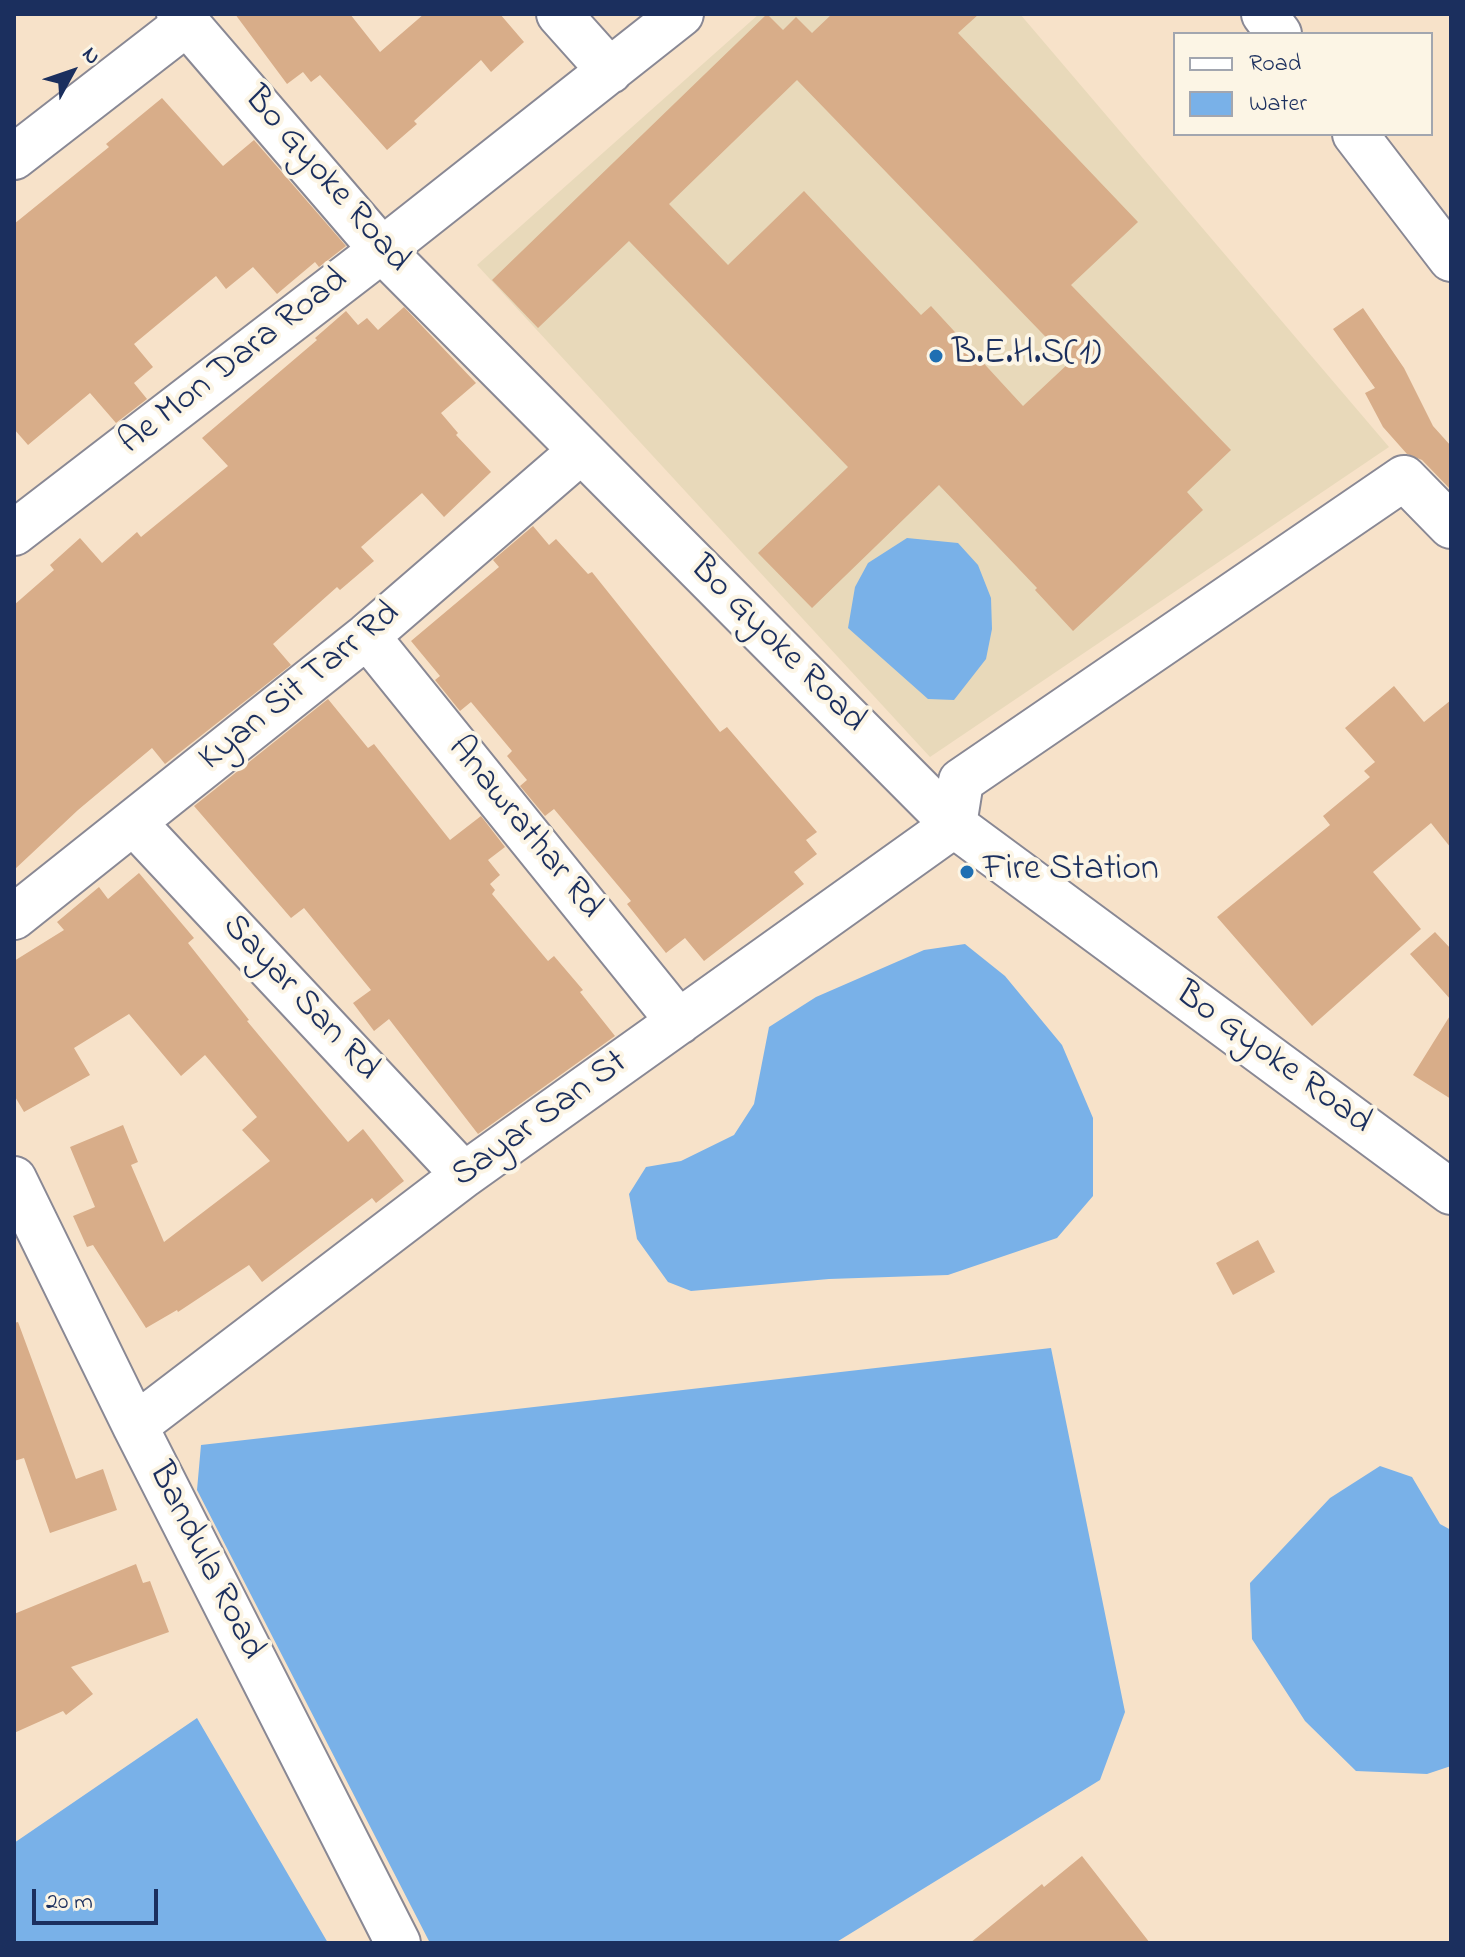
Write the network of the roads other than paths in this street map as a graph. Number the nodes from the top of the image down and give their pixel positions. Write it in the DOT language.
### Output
graph roads {
  1 [pos="559,14"];
  2 [pos="681,14"];
  3 [pos="1264,14"];
  4 [pos="183,18"];
  5 [pos="1278,32"];
  6 [pos="610,71"];
  7 [pos="1357,136"];
  8 [pos="14,157"];
  9 [pos="382,250"];
  10 [pos="1451,259"];
  11 [pos="581,451"];
  12 [pos="1451,526"];
  13 [pos="14,533"];
  14 [pos="367,636"];
  15 [pos="134,823"];
  16 [pos="954,825"];
  17 [pos="14,917"];
  18 [pos="679,1022"];
  19 [pos="464,1175"];
  20 [pos="14,1179"];
  21 [pos="1451,1192"];
  22 [pos="135,1426"];
  23 [pos="398,1943"];
  1 -- 6 [label="street"];
  2 -- 6 [label="street, Ae Mon Dara Road"];
  3 -- 5 [label="street"];
  4 -- 8 [label="street"];
  4 -- 9 [label="street, Bo Gyoke Road"];
  6 -- 9 [label="street, Ae Mon Dara Road"];
  7 -- 10 [label="street"];
  9 -- 11 [label="street, Bo Gyoke Road"];
  9 -- 13 [label="street, Ae Mon Dara Road"];
  11 -- 14 [label="street, Kyan Sit Tarr Rd"];
  11 -- 16 [label="street, Bo Gyoke Road"];
  12 -- 16 [label="street"];
  14 -- 15 [label="street, Kyan Sit Tarr Rd"];
  14 -- 18 [label="street, Anawrathar Rd"];
  15 -- 17 [label="street, Kyan Sit Tarr Rd"];
  15 -- 19 [label="street, Sayar San Rd"];
  16 -- 18 [label="street, Sayar San St"];
  16 -- 21 [label="street, Bo Gyoke Road"];
  18 -- 19 [label="street, Sayar San St"];
  19 -- 22 [label="street, Sayar San St"];
  20 -- 22 [label="street, Bandula Road"];
  22 -- 23 [label="street, Bandula Road"];
}
